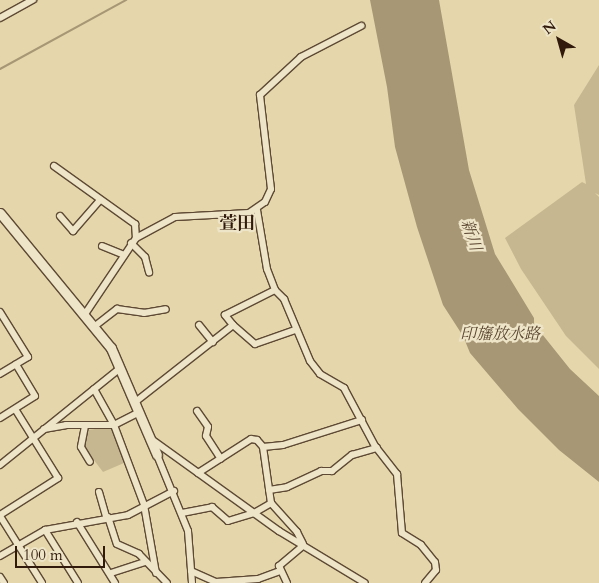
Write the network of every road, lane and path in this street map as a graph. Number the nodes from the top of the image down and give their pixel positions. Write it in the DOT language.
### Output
graph roads {
  1 [pos="33,0"];
  2 [pos="0,18"];
  3 [pos="361,26"];
  4 [pos="54,166"];
  5 [pos="100,200"];
  6 [pos="257,210"];
  7 [pos="0,213"];
  8 [pos="60,216"];
  9 [pos="136,238"];
  10 [pos="131,243"];
  11 [pos="102,246"];
  12 [pos="124,255"];
  13 [pos="149,272"];
  14 [pos="275,290"];
  15 [pos="166,309"];
  16 [pos="0,312"];
  17 [pos="85,314"];
  18 [pos="199,325"];
  19 [pos="233,325"];
  20 [pos="95,326"];
  21 [pos="295,330"];
  22 [pos="213,342"];
  23 [pos="16,364"];
  24 [pos="120,368"];
  25 [pos="0,374"];
  26 [pos="94,389"];
  27 [pos="134,403"];
  28 [pos="15,409"];
  29 [pos="197,411"];
  30 [pos="138,413"];
  31 [pos="0,418"];
  32 [pos="362,420"];
  33 [pos="114,425"];
  34 [pos="85,426"];
  35 [pos="44,429"];
  36 [pos="33,438"];
  37 [pos="150,438"];
  38 [pos="263,447"];
  39 [pos="377,448"];
  40 [pos="157,455"];
  41 [pos="221,459"];
  42 [pos="90,462"];
  43 [pos="0,465"];
  44 [pos="198,473"];
  45 [pos="269,490"];
  46 [pos="174,491"];
  47 [pos="99,492"];
  48 [pos="271,503"];
  49 [pos="144,505"];
  50 [pos="182,513"];
  51 [pos="254,513"];
  52 [pos="0,515"];
  53 [pos="107,517"];
  54 [pos="78,522"];
  55 [pos="45,530"];
  56 [pos="18,545"];
  57 [pos="303,546"];
  58 [pos="0,556"];
  59 [pos="145,562"];
  60 [pos="191,571"];
  61 [pos="280,571"];
  62 [pos="111,573"];
  63 [pos="156,573"];
  64 [pos="0,577"];
  65 [pos="4,583"];
  66 [pos="42,583"];
  67 [pos="78,583"];
  68 [pos="115,583"];
  69 [pos="167,583"];
  70 [pos="192,583"];
  71 [pos="287,583"];
  72 [pos="364,583"];
  73 [pos="425,583"];
  1 -- 2 [label="street"];
  3 -- 6 [label="street"];
  4 -- 5 [label="street"];
  5 -- 8 [label="street"];
  5 -- 9 [label="street"];
  6 -- 9 [label="street"];
  6 -- 14 [label="street"];
  7 -- 17 [label="street"];
  9 -- 10 [label="street"];
  10 -- 12 [label="street"];
  10 -- 13 [label="street"];
  11 -- 12 [label="street"];
  12 -- 17 [label="street"];
  14 -- 19 [label="street"];
  14 -- 21 [label="street"];
  15 -- 20 [label="street"];
  16 -- 23 [label="street"];
  17 -- 20 [label="street"];
  18 -- 22 [label="street"];
  19 -- 21 [label="street"];
  19 -- 22 [label="street"];
  20 -- 24 [label="street"];
  21 -- 32 [label="street"];
  22 -- 27 [label="street"];
  23 -- 25 [label="street"];
  23 -- 28 [label="street"];
  24 -- 26 [label="street"];
  24 -- 27 [label="street"];
  26 -- 33 [label="street"];
  26 -- 35 [label="street"];
  27 -- 30 [label="street"];
  28 -- 31 [label="street"];
  28 -- 36 [label="street"];
  29 -- 41 [label="street"];
  30 -- 33 [label="street"];
  30 -- 37 [label="street"];
  32 -- 38 [label="street"];
  32 -- 39 [label="street"];
  33 -- 34 [label="street"];
  33 -- 49 [label="street"];
  34 -- 35 [label="street"];
  34 -- 42 [label="street"];
  35 -- 36 [label="street"];
  36 -- 43 [label="street"];
  36 -- 52 [label="street"];
  37 -- 40 [label="street"];
  37 -- 44 [label="street"];
  38 -- 41 [label="street"];
  38 -- 45 [label="street"];
  39 -- 45 [label="street"];
  39 -- 73 [label="street"];
  40 -- 46 [label="street"];
  41 -- 44 [label="street"];
  44 -- 51 [label="street"];
  45 -- 48 [label="street"];
  46 -- 49 [label="street"];
  46 -- 50 [label="street"];
  47 -- 53 [label="street"];
  48 -- 51 [label="street"];
  48 -- 57 [label="street"];
  49 -- 53 [label="street"];
  49 -- 63 [label="street"];
  50 -- 51 [label="street"];
  50 -- 60 [label="street"];
  51 -- 57 [label="street"];
  52 -- 56 [label="street"];
  53 -- 54 [label="street"];
  53 -- 59 [label="street"];
  54 -- 55 [label="street"];
  54 -- 62 [label="street"];
  55 -- 56 [label="street"];
  55 -- 67 [label="street"];
  56 -- 58 [label="street"];
  56 -- 66 [label="street"];
  57 -- 61 [label="street"];
  57 -- 72 [label="street"];
  59 -- 62 [label="street"];
  59 -- 63 [label="street"];
  60 -- 61 [label="street"];
  60 -- 70 [label="street"];
  61 -- 71 [label="street"];
  62 -- 68 [label="street"];
  63 -- 69 [label="street"];
  64 -- 65 [label="street"];
}
